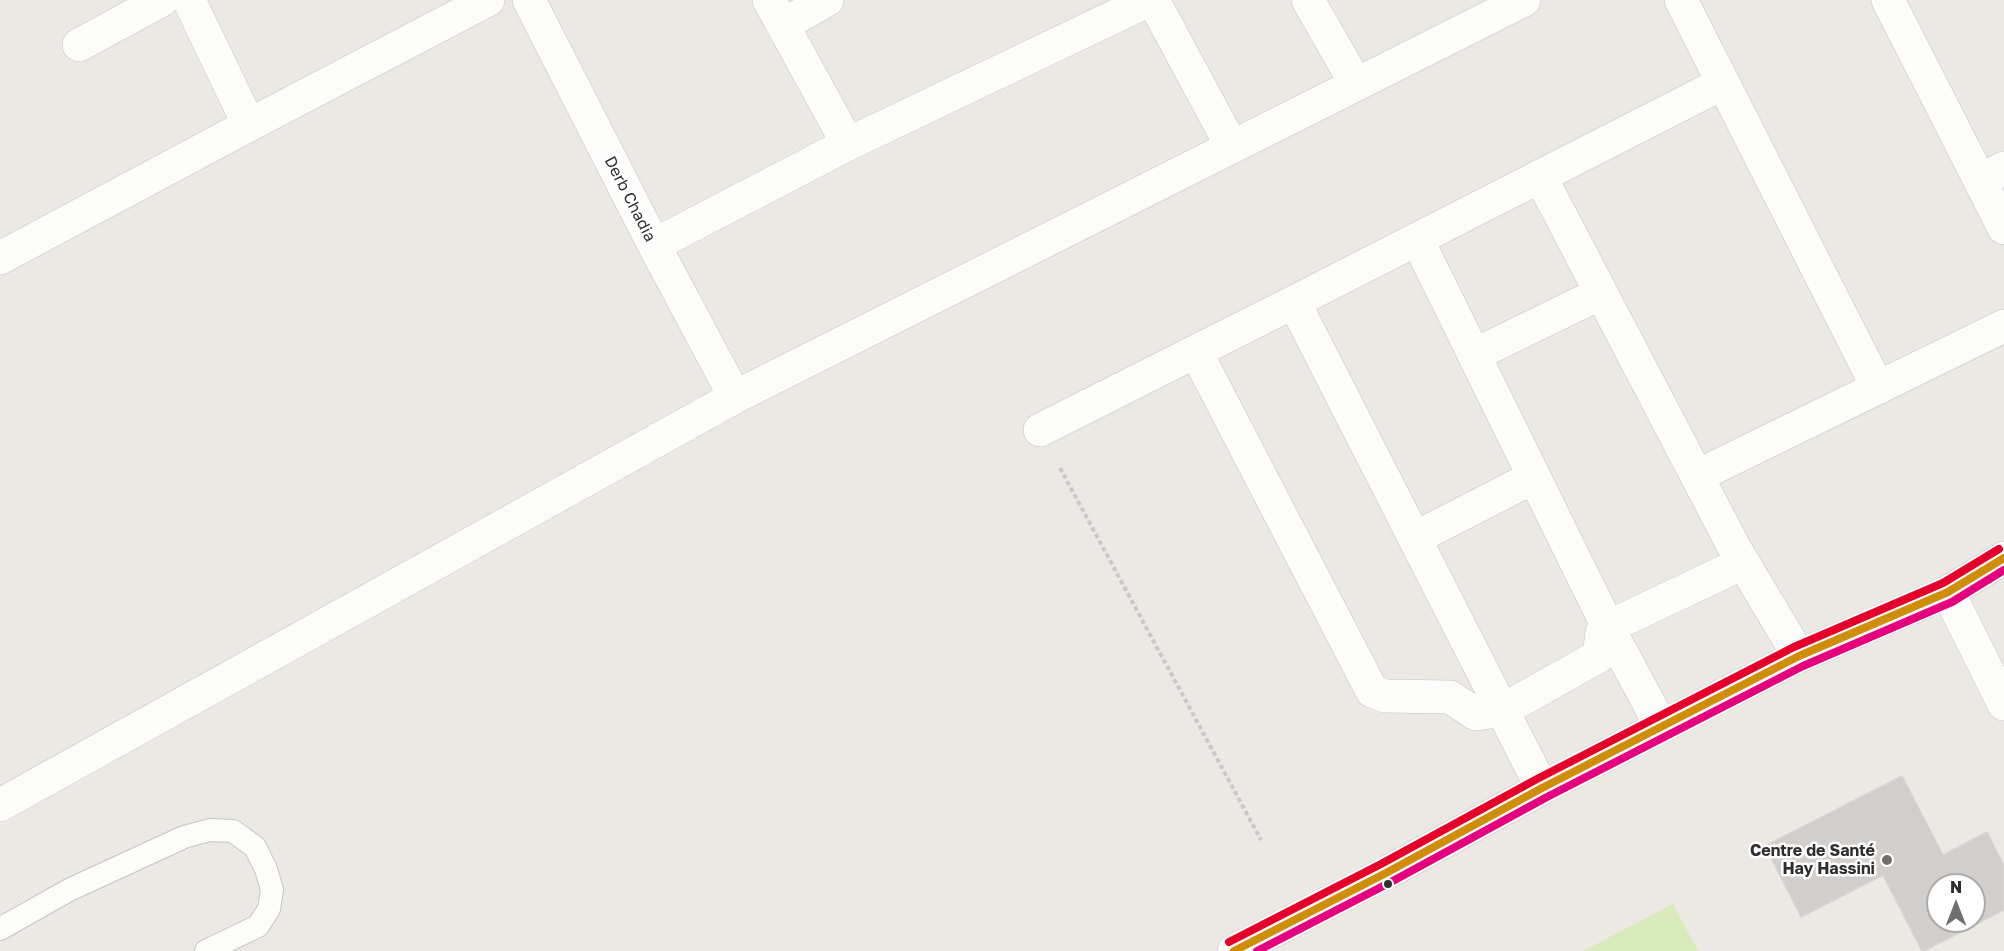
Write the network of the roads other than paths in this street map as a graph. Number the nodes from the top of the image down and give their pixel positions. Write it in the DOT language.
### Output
graph roads {
  1 [pos="162,0"];
  2 [pos="189,0"];
  3 [pos="489,0"];
  4 [pos="528,0"];
  5 [pos="827,0"];
  6 [pos="1151,0"];
  7 [pos="1308,0"];
  8 [pos="1524,0"];
  9 [pos="1681,0"];
  10 [pos="1888,0"];
  11 [pos="1470,12"];
  12 [pos="776,13"];
  13 [pos="79,45"];
  14 [pos="1723,82"];
  15 [pos="1356,84"];
  16 [pos="249,125"];
  17 [pos="848,144"];
  18 [pos="1232,147"];
  19 [pos="1992,175"];
  20 [pos="1540,176"];
  21 [pos="2004,228"];
  22 [pos="1417,239"];
  23 [pos="654,245"];
  24 [pos="0,258"];
  25 [pos="1601,293"];
  26 [pos="1294,302"];
  27 [pos="2004,326"];
  28 [pos="1196,352"];
  29 [pos="1474,355"];
  30 [pos="1878,388"];
  31 [pos="735,397"];
  32 [pos="1040,430"];
  33 [pos="1697,476"];
  34 [pos="1534,477"];
  35 [pos="1415,538"];
  36 [pos="2004,558"];
  37 [pos="1743,562"];
  38 [pos="1948,592"];
  39 [pos="1608,627"];
  40 [pos="1799,656"];
  41 [pos="2004,704"];
  42 [pos="1503,710"];
  43 [pos="1661,726"];
  44 [pos="1542,788"];
  45 [pos="0,805"];
  46 [pos="0,929"];
  47 [pos="206,951"];
  48 [pos="1234,951"];
  1 -- 13 [label="street"];
  2 -- 16 [label="street"];
  3 -- 16 [label="street"];
  4 -- 23 [label="street, Derb Chadia"];
  5 -- 12 [label="street"];
  6 -- 17 [label="street"];
  6 -- 18 [label="street"];
  7 -- 15 [label="street"];
  8 -- 11 [label="street"];
  9 -- 14 [label="street"];
  10 -- 19 [label="street"];
  11 -- 15 [label="street"];
  12 -- 17 [label="street"];
  14 -- 20 [label="street"];
  14 -- 30 [label="street"];
  15 -- 18 [label="street"];
  16 -- 24 [label="street"];
  17 -- 23 [label="street"];
  18 -- 31 [label="street"];
  19 -- 21 [label="street"];
  20 -- 22 [label="street"];
  20 -- 25 [label="street"];
  22 -- 26 [label="street"];
  22 -- 29 [label="street"];
  23 -- 31 [label="street, Derb Chadia"];
  25 -- 29 [label="street"];
  25 -- 33 [label="street"];
  26 -- 28 [label="street"];
  26 -- 35 [label="street"];
  27 -- 30 [label="street"];
  28 -- 32 [label="street"];
  28 -- 42 [label="street"];
  29 -- 34 [label="street"];
  30 -- 33 [label="street"];
  31 -- 45 [label="street"];
  33 -- 37 [label="street"];
  34 -- 35 [label="street"];
  34 -- 39 [label="street"];
  35 -- 42 [label="street"];
  36 -- 38 [label="street"];
  37 -- 39 [label="street"];
  37 -- 40 [label="street"];
  38 -- 40 [label="street"];
  38 -- 41 [label="street"];
  39 -- 42 [label="street"];
  39 -- 43 [label="street"];
  40 -- 43 [label="street"];
  42 -- 44 [label="street"];
  43 -- 44 [label="street"];
  44 -- 48 [label="street"];
  46 -- 47 [label="lane"];
}
